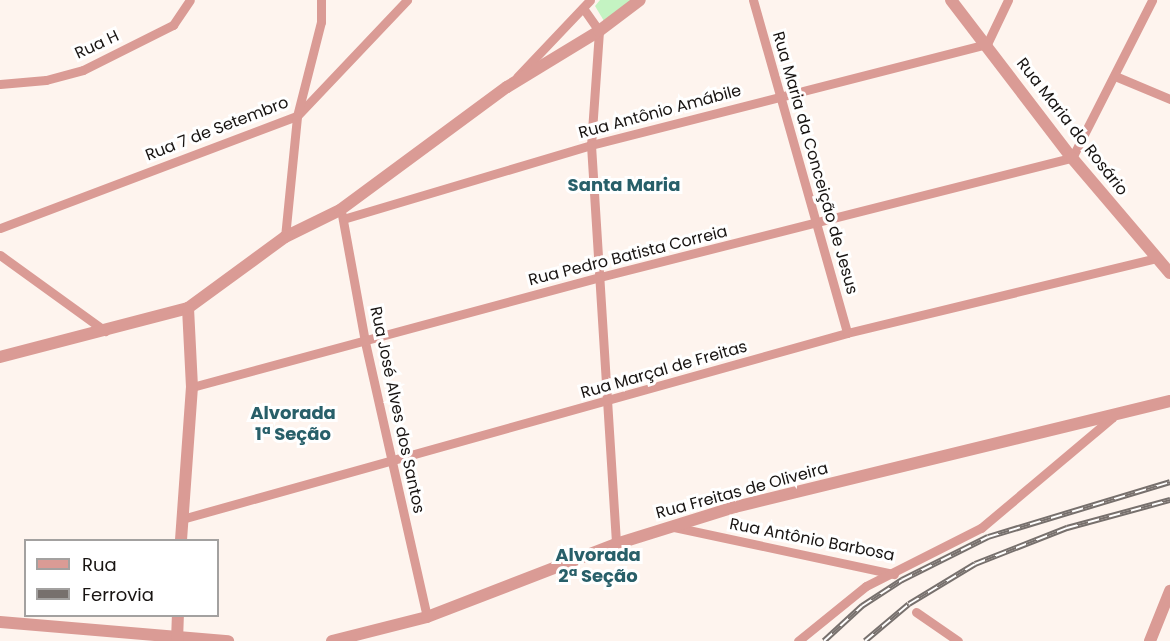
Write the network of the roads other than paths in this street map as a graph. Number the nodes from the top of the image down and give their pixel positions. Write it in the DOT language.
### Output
graph roads {
  1 [pos="190,0"];
  2 [pos="321,0"];
  3 [pos="407,0"];
  4 [pos="590,0"];
  5 [pos="640,0"];
  6 [pos="753,0"];
  7 [pos="951,0"];
  8 [pos="1008,0"];
  9 [pos="1152,0"];
  10 [pos="583,8"];
  11 [pos="599,31"];
  12 [pos="987,44"];
  13 [pos="1115,76"];
  14 [pos="0,84"];
  15 [pos="507,87"];
  16 [pos="780,95"];
  17 [pos="1170,99"];
  18 [pos="297,116"];
  19 [pos="591,145"];
  20 [pos="1072,158"];
  21 [pos="341,215"];
  22 [pos="817,224"];
  23 [pos="0,228"];
  24 [pos="285,237"];
  25 [pos="0,255"];
  26 [pos="1156,258"];
  27 [pos="1170,273"];
  28 [pos="600,277"];
  29 [pos="188,308"];
  30 [pos="105,331"];
  31 [pos="847,333"];
  32 [pos="365,342"];
  33 [pos="0,357"];
  34 [pos="192,387"];
  35 [pos="1170,401"];
  36 [pos="607,402"];
  37 [pos="1113,417"];
  38 [pos="394,463"];
  39 [pos="182,519"];
  40 [pos="671,527"];
  41 [pos="182,539"];
  42 [pos="616,544"];
  43 [pos="894,574"];
  44 [pos="1170,591"];
  45 [pos="916,612"];
  46 [pos="178,617"];
  47 [pos="427,617"];
  48 [pos="0,622"];
  49 [pos="177,638"];
  50 [pos="228,641"];
  51 [pos="332,641"];
  52 [pos="798,641"];
  53 [pos="958,641"];
  54 [pos="1150,641"];
  1 -- 14 [label="street, Rua H"];
  2 -- 18 [label="street"];
  3 -- 18 [label="street, Rua 7 de Setembro"];
  4 -- 10 [label="street"];
  5 -- 11 [label="street"];
  6 -- 16 [label="street, Rua Maria da Conceição de Jesus"];
  7 -- 12 [label="street, Rua Maria do Rosário"];
  8 -- 12 [label="street"];
  9 -- 13 [label="street"];
  10 -- 11 [label="street"];
  10 -- 15 [label="street"];
  11 -- 15 [label="street"];
  11 -- 19 [label="street"];
  12 -- 16 [label="street, Rua Antônio Amábile"];
  12 -- 20 [label="street, Rua Maria do Rosário"];
  13 -- 17 [label="street"];
  13 -- 20 [label="street"];
  15 -- 21 [label="street"];
  16 -- 19 [label="street, Rua Antônio Amábile"];
  16 -- 22 [label="street, Rua Maria da Conceição de Jesus"];
  18 -- 23 [label="street, Rua 7 de Setembro"];
  18 -- 24 [label="street"];
  19 -- 21 [label="street, Rua Antônio Amábile"];
  19 -- 28 [label="street"];
  20 -- 22 [label="street, Rua Pedro Batista Correia"];
  20 -- 26 [label="street, Rua Maria do Rosário"];
  21 -- 24 [label="street"];
  21 -- 32 [label="street, Rua José Alves dos Santos"];
  22 -- 28 [label="street, Rua Pedro Batista Correia"];
  22 -- 31 [label="street, Rua Maria da Conceição de Jesus"];
  24 -- 29 [label="street"];
  25 -- 30 [label="street"];
  26 -- 27 [label="street, Rua Maria do Rosário"];
  26 -- 31 [label="street, Rua Marçal de Freitas"];
  28 -- 32 [label="street, Rua Pedro Batista Correia"];
  28 -- 36 [label="street"];
  29 -- 30 [label="street"];
  29 -- 34 [label="street"];
  30 -- 33 [label="street"];
  31 -- 36 [label="street, Rua Marçal de Freitas"];
  32 -- 34 [label="street, Rua Pedro Batista Correia"];
  32 -- 38 [label="street, Rua José Alves dos Santos"];
  34 -- 39 [label="street"];
  35 -- 37 [label="street, Rua Freitas de Oliveira"];
  36 -- 38 [label="street, Rua Marçal de Freitas"];
  36 -- 42 [label="street"];
  37 -- 40 [label="street, Rua Freitas de Oliveira"];
  37 -- 43 [label="street, Rua Antônio Barbosa"];
  38 -- 39 [label="street, Rua Marçal de Freitas"];
  38 -- 47 [label="street, Rua José Alves dos Santos"];
  39 -- 41 [label="street"];
  40 -- 42 [label="street, Rua Freitas de Oliveira"];
  40 -- 43 [label="street, Rua Antônio Barbosa"];
  42 -- 47 [label="street, Rua Freitas de Oliveira"];
  43 -- 52 [label="street"];
  44 -- 54 [label="street"];
  45 -- 53 [label="street"];
  46 -- 49 [label="street"];
  47 -- 51 [label="street, Rua Freitas de Oliveira"];
  48 -- 49 [label="street"];
  49 -- 50 [label="street"];
}
